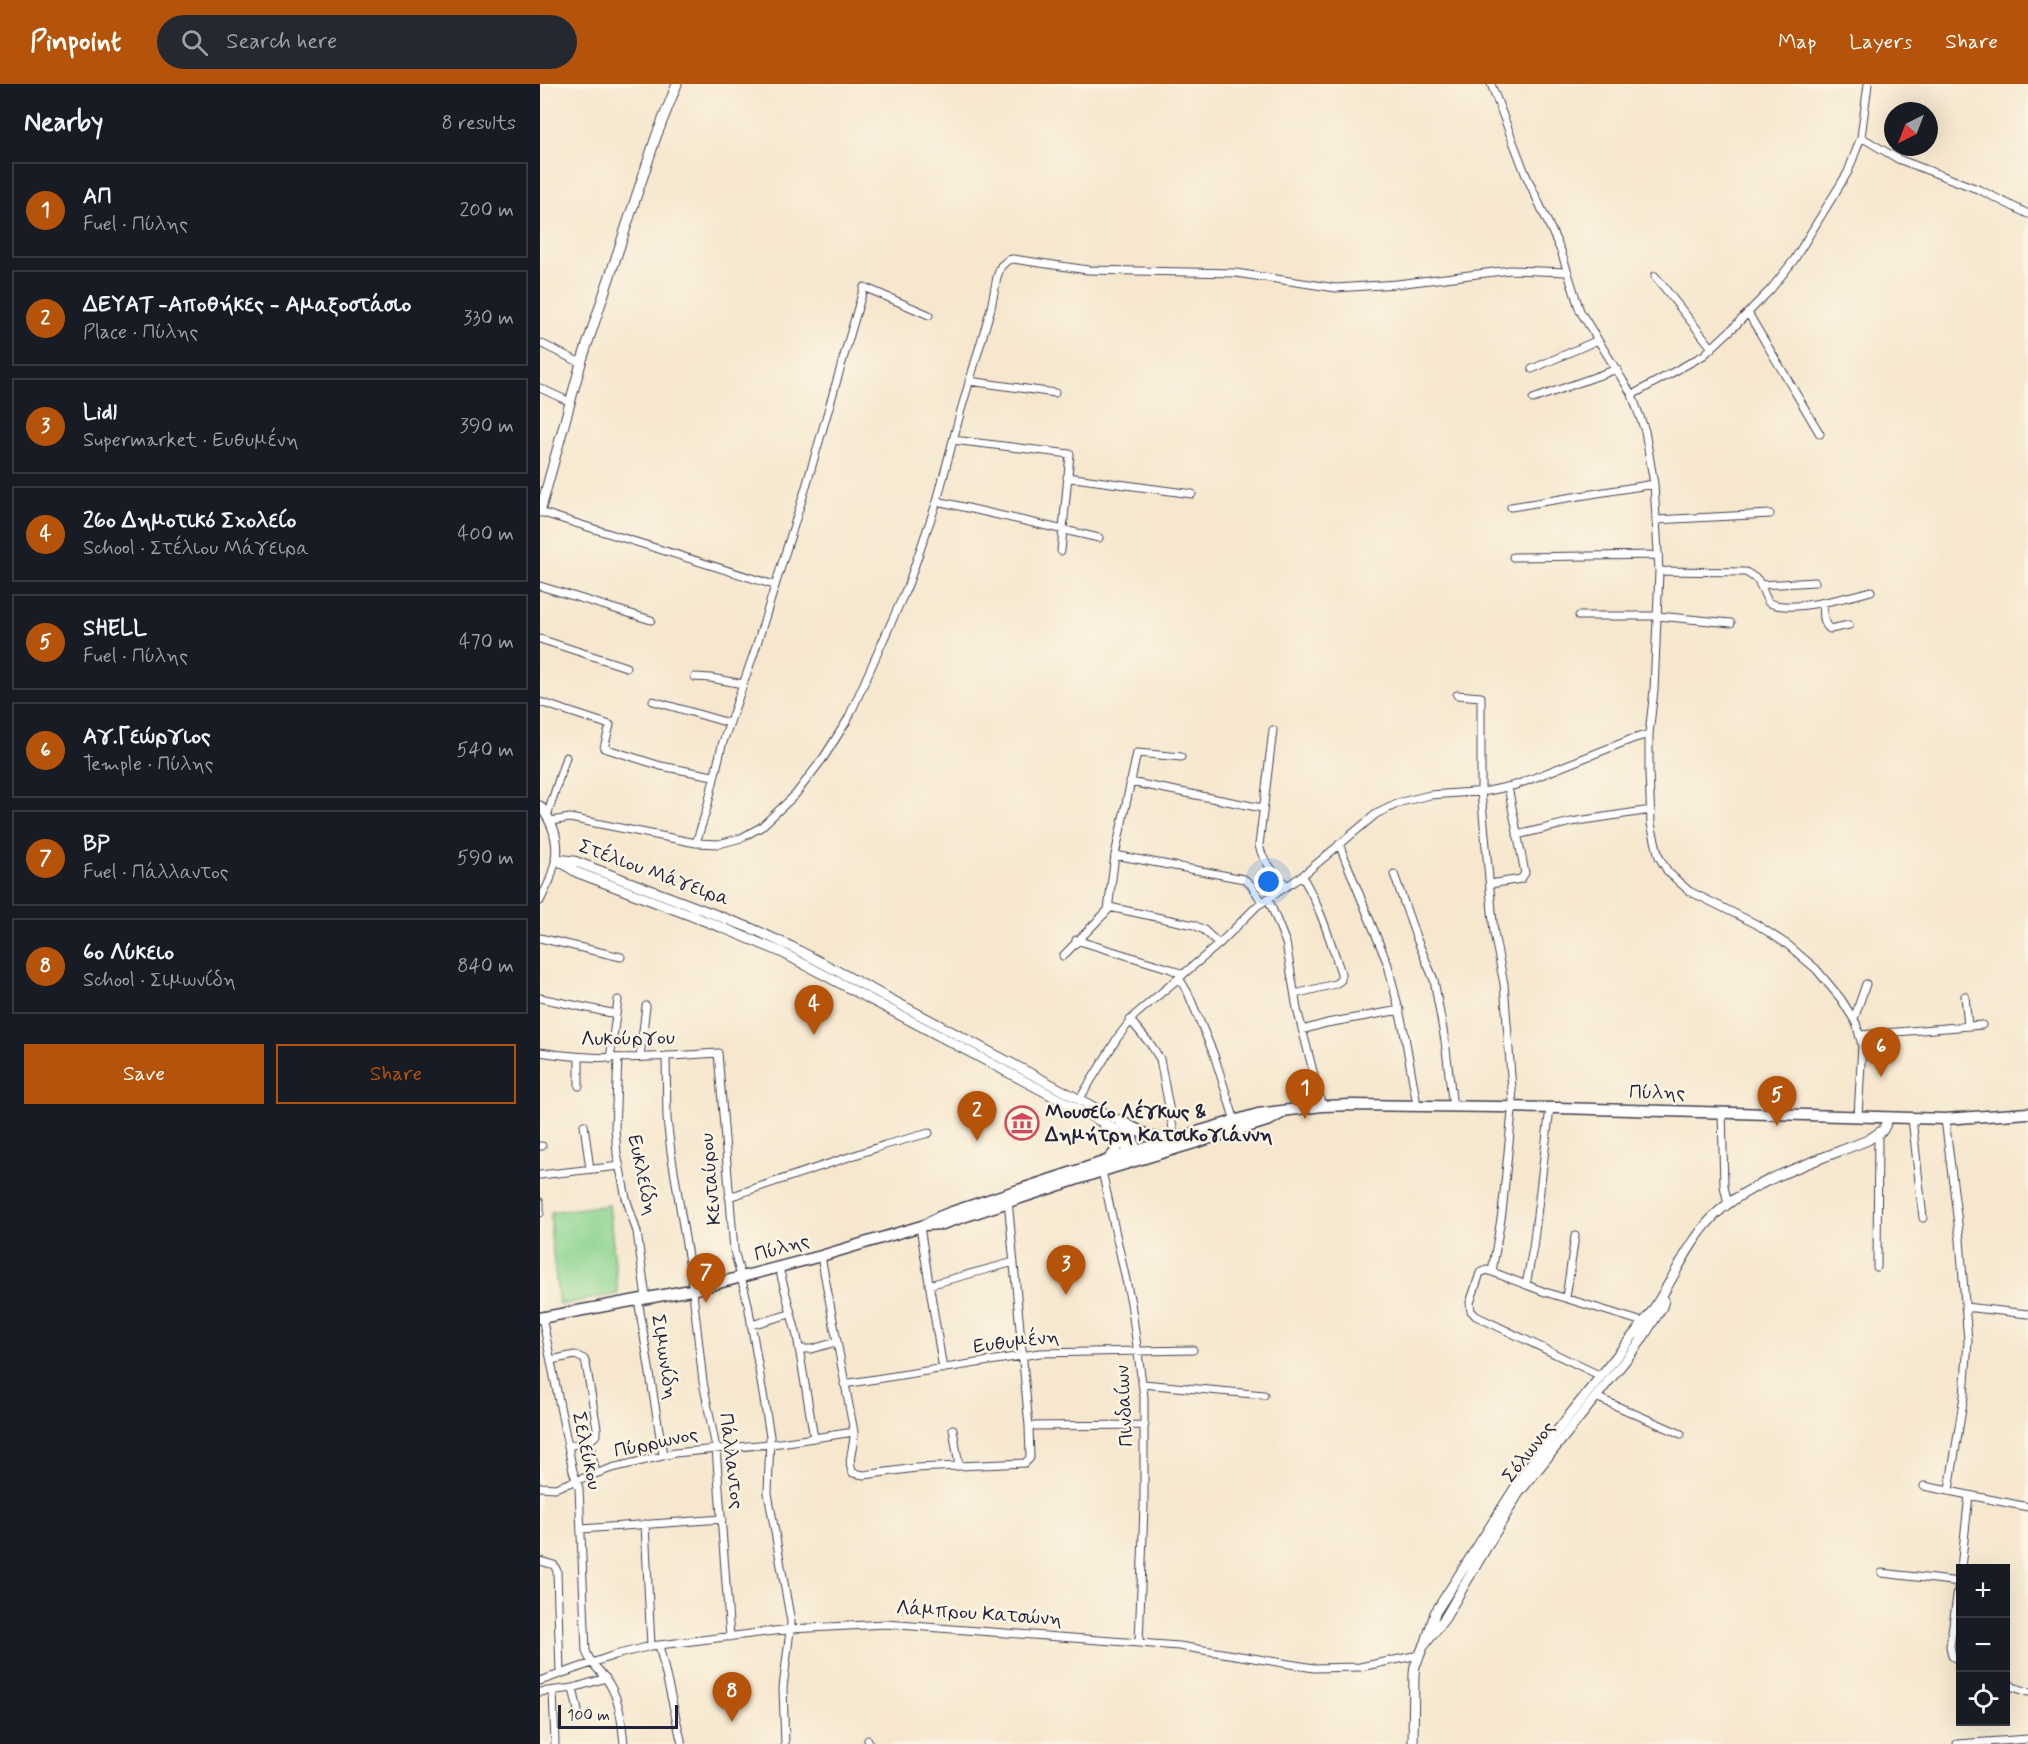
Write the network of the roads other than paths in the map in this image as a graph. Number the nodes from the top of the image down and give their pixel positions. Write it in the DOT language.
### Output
graph roads {
  1 [pos="677,84"];
  2 [pos="1491,84"];
  3 [pos="1868,84"];
  4 [pos="1862,137"];
  5 [pos="2028,214"];
  6 [pos="1568,272"];
  7 [pos="1655,276"];
  8 [pos="1748,313"];
  9 [pos="929,315"];
  10 [pos="1598,340"];
  11 [pos="540,343"];
  12 [pos="1712,348"];
  13 [pos="580,363"];
  14 [pos="1532,369"];
  15 [pos="1617,369"];
  16 [pos="969,381"];
  17 [pos="540,388"];
  18 [pos="1055,393"];
  19 [pos="1632,395"];
  20 [pos="1533,399"];
  21 [pos="570,402"];
  22 [pos="1820,434"];
  23 [pos="953,440"];
  24 [pos="1067,477"];
  25 [pos="1654,484"];
  26 [pos="1192,494"];
  27 [pos="937,501"];
  28 [pos="1511,507"];
  29 [pos="540,512"];
  30 [pos="1770,514"];
  31 [pos="1656,520"];
  32 [pos="1063,530"];
  33 [pos="1099,538"];
  34 [pos="1061,551"];
  35 [pos="1659,555"];
  36 [pos="1513,557"];
  37 [pos="1659,571"];
  38 [pos="1815,582"];
  39 [pos="774,585"];
  40 [pos="1760,585"];
  41 [pos="540,586"];
  42 [pos="1871,591"];
  43 [pos="1823,603"];
  44 [pos="1579,616"];
  45 [pos="1658,616"];
  46 [pos="651,620"];
  47 [pos="1731,623"];
  48 [pos="1849,625"];
  49 [pos="540,639"];
  50 [pos="626,667"];
  51 [pos="695,677"];
  52 [pos="743,684"];
  53 [pos="1457,695"];
  54 [pos="653,701"];
  55 [pos="540,702"];
  56 [pos="729,723"];
  57 [pos="1273,729"];
  58 [pos="1649,734"];
  59 [pos="566,757"];
  60 [pos="1181,757"];
  61 [pos="713,776"];
  62 [pos="1131,782"];
  63 [pos="1508,787"];
  64 [pos="1481,792"];
  65 [pos="540,806"];
  66 [pos="1262,808"];
  67 [pos="1651,810"];
  68 [pos="549,818"];
  69 [pos="1517,835"];
  70 [pos="696,843"];
  71 [pos="1340,844"];
  72 [pos="1115,855"];
  73 [pos="556,859"];
  74 [pos="1394,874"];
  75 [pos="1302,876"];
  76 [pos="1490,884"];
  77 [pos="1287,886"];
  78 [pos="1265,900"];
  79 [pos="540,901"];
  80 [pos="1108,907"];
  81 [pos="540,938"];
  82 [pos="1076,940"];
  83 [pos="1219,944"];
  84 [pos="1063,956"];
  85 [pos="621,957"];
  86 [pos="1181,977"];
  87 [pos="1866,984"];
  88 [pos="1295,994"];
  89 [pos="1965,996"];
  90 [pos="540,998"];
  91 [pos="618,1000"];
  92 [pos="646,1006"];
  93 [pos="1400,1010"];
  94 [pos="616,1014"];
  95 [pos="1854,1019"];
  96 [pos="1130,1020"];
  97 [pos="1982,1025"];
  98 [pos="1968,1026"];
  99 [pos="1302,1030"];
  100 [pos="1860,1035"];
  101 [pos="540,1052"];
  102 [pos="718,1053"];
  103 [pos="666,1056"];
  104 [pos="579,1057"];
  105 [pos="640,1057"];
  106 [pos="614,1058"];
  107 [pos="579,1086"];
  108 [pos="1079,1100"];
  109 [pos="1416,1105"];
  110 [pos="1322,1106"];
  111 [pos="1453,1107"];
  112 [pos="1512,1108"];
  113 [pos="1550,1108"];
  114 [pos="1285,1111"];
  115 [pos="1722,1112"];
  116 [pos="2028,1113"];
  117 [pos="1858,1116"];
  118 [pos="1889,1117"];
  119 [pos="1912,1118"];
  120 [pos="1946,1119"];
  121 [pos="1120,1121"];
  122 [pos="1235,1121"];
  123 [pos="1103,1123"];
  124 [pos="584,1125"];
  125 [pos="929,1133"];
  126 [pos="1878,1134"];
  127 [pos="1172,1139"];
  128 [pos="1133,1157"];
  129 [pos="620,1166"];
  130 [pos="1104,1166"];
  131 [pos="590,1169"];
  132 [pos="540,1175"];
  133 [pos="729,1197"];
  134 [pos="1008,1199"];
  135 [pos="540,1202"];
  136 [pos="1728,1204"];
  137 [pos="540,1213"];
  138 [pos="1923,1218"];
  139 [pos="923,1226"];
  140 [pos="1575,1236"];
  141 [pos="821,1256"];
  142 [pos="1014,1263"];
  143 [pos="1877,1267"];
  144 [pos="779,1268"];
  145 [pos="1492,1272"];
  146 [pos="1528,1273"];
  147 [pos="741,1279"];
  148 [pos="1515,1281"];
  149 [pos="929,1285"];
  150 [pos="1526,1285"];
  151 [pos="692,1290"];
  152 [pos="1666,1290"];
  153 [pos="1566,1298"];
  154 [pos="642,1299"];
  155 [pos="1965,1307"];
  156 [pos="790,1314"];
  157 [pos="2028,1314"];
  158 [pos="541,1318"];
  159 [pos="1643,1322"];
  160 [pos="751,1325"];
  161 [pos="836,1341"];
  162 [pos="799,1349"];
  163 [pos="1193,1350"];
  164 [pos="1139,1351"];
  165 [pos="1022,1355"];
  166 [pos="550,1360"];
  167 [pos="943,1369"];
  168 [pos="1601,1376"];
  169 [pos="844,1384"];
  170 [pos="1143,1384"];
  171 [pos="1264,1395"];
  172 [pos="1596,1397"];
  173 [pos="1145,1425"];
  174 [pos="1029,1426"];
  175 [pos="953,1429"];
  176 [pos="854,1432"];
  177 [pos="1682,1434"];
  178 [pos="814,1438"];
  179 [pos="589,1442"];
  180 [pos="771,1443"];
  181 [pos="568,1446"];
  182 [pos="717,1448"];
  183 [pos="663,1455"];
  184 [pos="958,1466"];
  185 [pos="596,1473"];
  186 [pos="577,1480"];
  187 [pos="1924,1486"];
  188 [pos="540,1487"];
  189 [pos="1949,1490"];
  190 [pos="1969,1495"];
  191 [pos="2028,1507"];
  192 [pos="722,1519"];
  193 [pos="645,1524"];
  194 [pos="580,1529"];
  195 [pos="540,1561"];
  196 [pos="1962,1564"];
  197 [pos="1882,1574"];
  198 [pos="1956,1578"];
  199 [pos="1956,1605"];
  200 [pos="791,1629"];
  201 [pos="730,1637"];
  202 [pos="1426,1642"];
  203 [pos="1139,1643"];
  204 [pos="659,1645"];
  205 [pos="651,1646"];
  206 [pos="1419,1655"];
  207 [pos="1956,1659"];
  208 [pos="592,1664"];
  209 [pos="560,1674"];
  210 [pos="606,1678"];
  211 [pos="540,1681"];
  212 [pos="2010,1684"];
  213 [pos="573,1688"];
  214 [pos="553,1691"];
  215 [pos="540,1692"];
  216 [pos="2028,1692"];
  217 [pos="578,1711"];
  218 [pos="2028,1739"];
  219 [pos="555,1744"];
  220 [pos="624,1744"];
  221 [pos="682,1744"];
  222 [pos="785,1744"];
  223 [pos="1413,1744"];
  224 [pos="1957,1744"];
  1 -- 13 [label="main road"];
  2 -- 6 [label="street"];
  3 -- 4 [label="street"];
  4 -- 5 [label="street"];
  4 -- 8 [label="street"];
  6 -- 10 [label="street"];
  6 -- 16 [label="street"];
  7 -- 12 [label="street"];
  8 -- 12 [label="street"];
  8 -- 22 [label="street"];
  9 -- 39 [label="street"];
  10 -- 14 [label="street"];
  10 -- 15 [label="street"];
  11 -- 13 [label="street"];
  12 -- 19 [label="street"];
  13 -- 21 [label="main road"];
  15 -- 19 [label="street"];
  15 -- 20 [label="street"];
  16 -- 18 [label="street"];
  16 -- 23 [label="street"];
  17 -- 21 [label="street"];
  19 -- 25 [label="street"];
  21 -- 29 [label="main road"];
  23 -- 24 [label="street"];
  23 -- 27 [label="street"];
  24 -- 26 [label="street"];
  24 -- 32 [label="street"];
  25 -- 28 [label="street"];
  25 -- 31 [label="street"];
  27 -- 32 [label="street"];
  27 -- 70 [label="street"];
  29 -- 39 [label="street"];
  30 -- 31 [label="street"];
  31 -- 35 [label="street"];
  32 -- 33 [label="street"];
  32 -- 34 [label="street"];
  35 -- 36 [label="street"];
  35 -- 37 [label="street"];
  37 -- 40 [label="street"];
  37 -- 45 [label="street"];
  38 -- 40 [label="street"];
  39 -- 52 [label="street"];
  40 -- 43 [label="street"];
  41 -- 46 [label="street"];
  42 -- 43 [label="street"];
  43 -- 48 [label="street"];
  44 -- 45 [label="street"];
  45 -- 47 [label="street"];
  45 -- 58 [label="street"];
  49 -- 50 [label="street"];
  51 -- 52 [label="street"];
  52 -- 56 [label="street"];
  53 -- 64 [label="street"];
  54 -- 56 [label="street"];
  55 -- 61 [label="street"];
  56 -- 61 [label="street"];
  57 -- 66 [label="street"];
  58 -- 63 [label="street"];
  58 -- 67 [label="street"];
  59 -- 68 [label="street"];
  60 -- 62 [label="street"];
  61 -- 70 [label="street"];
  62 -- 66 [label="street"];
  62 -- 72 [label="street"];
  63 -- 64 [label="street"];
  63 -- 69 [label="street"];
  64 -- 71 [label="street"];
  64 -- 76 [label="street"];
  65 -- 68 [label="main road"];
  66 -- 77 [label="street"];
  67 -- 69 [label="street"];
  67 -- 95 [label="street"];
  68 -- 70 [label="street"];
  68 -- 73 [label="main road"];
  69 -- 76 [label="street"];
  71 -- 75 [label="street"];
  71 -- 93 [label="street"];
  72 -- 78 [label="street"];
  72 -- 80 [label="street"];
  73 -- 79 [label="street"];
  73 -- 108 [label="main road, Στέλιου Μάγειρα"];
  73 -- 123 [label="main road, Στέλιου Μάγειρα"];
  74 -- 111 [label="street"];
  75 -- 77 [label="street"];
  75 -- 88 [label="street"];
  76 -- 112 [label="street"];
  77 -- 78 [label="street"];
  78 -- 83 [label="street"];
  78 -- 88 [label="street"];
  80 -- 82 [label="street"];
  80 -- 83 [label="street"];
  81 -- 85 [label="street"];
  82 -- 84 [label="street"];
  82 -- 86 [label="street"];
  83 -- 86 [label="street"];
  86 -- 96 [label="street"];
  86 -- 122 [label="street"];
  87 -- 95 [label="street"];
  88 -- 99 [label="street"];
  89 -- 98 [label="street"];
  90 -- 94 [label="street"];
  91 -- 94 [label="street, Ευκλείδη"];
  92 -- 105 [label="street"];
  93 -- 99 [label="street"];
  93 -- 109 [label="street"];
  94 -- 106 [label="street, Ευκλείδη"];
  95 -- 100 [label="street"];
  96 -- 108 [label="street"];
  96 -- 127 [label="street"];
  97 -- 98 [label="street"];
  98 -- 100 [label="street"];
  99 -- 110 [label="street"];
  100 -- 117 [label="street"];
  101 -- 104 [label="street, Λυκούργου"];
  102 -- 103 [label="street, Λυκούργου"];
  102 -- 133 [label="street, Κενταύρου"];
  103 -- 105 [label="street, Λυκούργου"];
  103 -- 151 [label="street, Πάλλαντος"];
  104 -- 106 [label="street, Λυκούργου"];
  104 -- 107 [label="street"];
  105 -- 106 [label="street, Λυκούργου"];
  106 -- 129 [label="street, Ευκλείδη"];
  108 -- 121 [label="main road, Στέλιου Μάγειρα"];
  109 -- 110 [label="main road, Πύλης"];
  109 -- 111 [label="main road, Πύλης"];
  110 -- 114 [label="main road, Πύλης"];
  111 -- 112 [label="main road, Πύλης"];
  112 -- 113 [label="main road, Πύλης"];
  112 -- 145 [label="street"];
  113 -- 115 [label="main road, Πύλης"];
  113 -- 146 [label="street"];
  114 -- 122 [label="main road, Πύλης"];
  114 -- 128 [label="main road, Πύλης"];
  115 -- 117 [label="main road, Πύλης"];
  115 -- 136 [label="street"];
  116 -- 120 [label="main road, Πύλης"];
  117 -- 118 [label="main road, Πύλης"];
  118 -- 119 [label="main road, Πύλης"];
  118 -- 126 [label="main road"];
  119 -- 120 [label="main road, Πύλης"];
  119 -- 138 [label="street"];
  120 -- 155 [label="street"];
  121 -- 127 [label="main road"];
  121 -- 128 [label="main road"];
  122 -- 127 [label="main road, Πύλης"];
  123 -- 128 [label="main road, Στέλιου Μάγειρα"];
  123 -- 130 [label="main road"];
  124 -- 131 [label="street"];
  125 -- 133 [label="street"];
  126 -- 136 [label="main road, Σόλωνος"];
  126 -- 143 [label="street"];
  127 -- 128 [label="main road, Πύλης"];
  128 -- 130 [label="main road, Πύλης"];
  129 -- 131 [label="street"];
  129 -- 154 [label="street, Ευκλείδη"];
  130 -- 134 [label="main road, Πύλης"];
  130 -- 164 [label="street, Πινδαίων"];
  131 -- 132 [label="street"];
  133 -- 147 [label="street, Κενταύρου"];
  134 -- 139 [label="main road, Πύλης"];
  134 -- 142 [label="street"];
  135 -- 137 [label="street"];
  136 -- 152 [label="main road, Σόλωνος"];
  139 -- 141 [label="main road, Πύλης"];
  139 -- 149 [label="street"];
  140 -- 153 [label="street"];
  141 -- 144 [label="main road, Πύλης"];
  141 -- 161 [label="street"];
  142 -- 149 [label="street"];
  142 -- 165 [label="street"];
  144 -- 147 [label="main road, Πύλης"];
  144 -- 156 [label="street"];
  145 -- 148 [label="street"];
  145 -- 168 [label="street"];
  146 -- 148 [label="street"];
  146 -- 150 [label="street"];
  147 -- 151 [label="main road, Πύλης"];
  147 -- 160 [label="street, Κενταύρου"];
  148 -- 150 [label="street"];
  149 -- 167 [label="street"];
  150 -- 153 [label="street"];
  151 -- 154 [label="main road, Πύλης"];
  151 -- 182 [label="street, Πάλλαντος"];
  152 -- 159 [label="main road, Σόλωνος"];
  152 -- 172 [label="main road, Σόλωνος"];
  153 -- 159 [label="street"];
  154 -- 158 [label="main road, Πύλης"];
  154 -- 183 [label="street, Σιμωνίδη"];
  155 -- 157 [label="street"];
  155 -- 189 [label="street"];
  156 -- 160 [label="street"];
  156 -- 162 [label="street"];
  158 -- 166 [label="street, Σελεύκου"];
  159 -- 168 [label="main road, Σόλωνος"];
  160 -- 180 [label="street, Κενταύρου"];
  161 -- 162 [label="street"];
  161 -- 169 [label="street"];
  162 -- 178 [label="street"];
  163 -- 164 [label="street, Ευθυμένη"];
  164 -- 165 [label="street, Ευθυμένη"];
  164 -- 170 [label="street, Πινδαίων"];
  165 -- 167 [label="street, Ευθυμένη"];
  165 -- 174 [label="street"];
  166 -- 179 [label="street"];
  166 -- 181 [label="street, Σελεύκου"];
  167 -- 169 [label="street, Ευθυμένη"];
  168 -- 202 [label="main road, Σόλωνος"];
  169 -- 176 [label="street"];
  170 -- 171 [label="street"];
  170 -- 173 [label="street, Πινδαίων"];
  172 -- 177 [label="street"];
  172 -- 202 [label="main road, Σόλωνος"];
  173 -- 174 [label="street"];
  173 -- 203 [label="street, Πινδαίων"];
  174 -- 184 [label="street"];
  175 -- 184 [label="street"];
  176 -- 178 [label="street, Πύρρωνος"];
  176 -- 184 [label="street"];
  178 -- 180 [label="street, Πύρρωνος"];
  179 -- 181 [label="street"];
  179 -- 185 [label="street"];
  180 -- 182 [label="street, Πύρρωνος"];
  180 -- 200 [label="street, Κενταύρου"];
  181 -- 186 [label="street, Σελεύκου"];
  182 -- 183 [label="street, Πύρρωνος"];
  182 -- 192 [label="street, Πάλλαντος"];
  183 -- 185 [label="street, Πύρρωνος"];
  185 -- 186 [label="street, Πύρρωνος"];
  186 -- 188 [label="street, Πύρρωνος"];
  186 -- 194 [label="street, Σελεύκου"];
  187 -- 189 [label="street"];
  189 -- 190 [label="street"];
  190 -- 191 [label="street"];
  190 -- 196 [label="street"];
  192 -- 193 [label="street"];
  192 -- 201 [label="street, Πάλλαντος"];
  193 -- 194 [label="street"];
  193 -- 205 [label="street"];
  194 -- 208 [label="street, Σελεύκου"];
  195 -- 209 [label="street"];
  197 -- 198 [label="street"];
  199 -- 207 [label="street"];
  200 -- 201 [label="street, Λάμπρου Κατσώνη"];
  200 -- 203 [label="street, Λάμπρου Κατσώνη"];
  200 -- 222 [label="street, Κενταύρου"];
  201 -- 204 [label="street, Λάμπρου Κατσώνη"];
  202 -- 206 [label="main road, Σόλωνος"];
  203 -- 206 [label="street, Λάμπρου Κατσώνη"];
  204 -- 205 [label="street, Λάμπρου Κατσώνη"];
  204 -- 221 [label="street"];
  205 -- 208 [label="street, Λάμπρου Κατσώνη"];
  206 -- 223 [label="main road, Σόλωνος"];
  208 -- 209 [label="street, Λάμπρου Κατσώνη"];
  208 -- 210 [label="street"];
  209 -- 211 [label="street, Λάμπρου Κατσώνη"];
  210 -- 213 [label="street"];
  210 -- 220 [label="street"];
  212 -- 216 [label="street"];
  213 -- 214 [label="street"];
  213 -- 217 [label="street"];
  214 -- 215 [label="street"];
  214 -- 219 [label="street"];
  218 -- 224 [label="street"];
}
